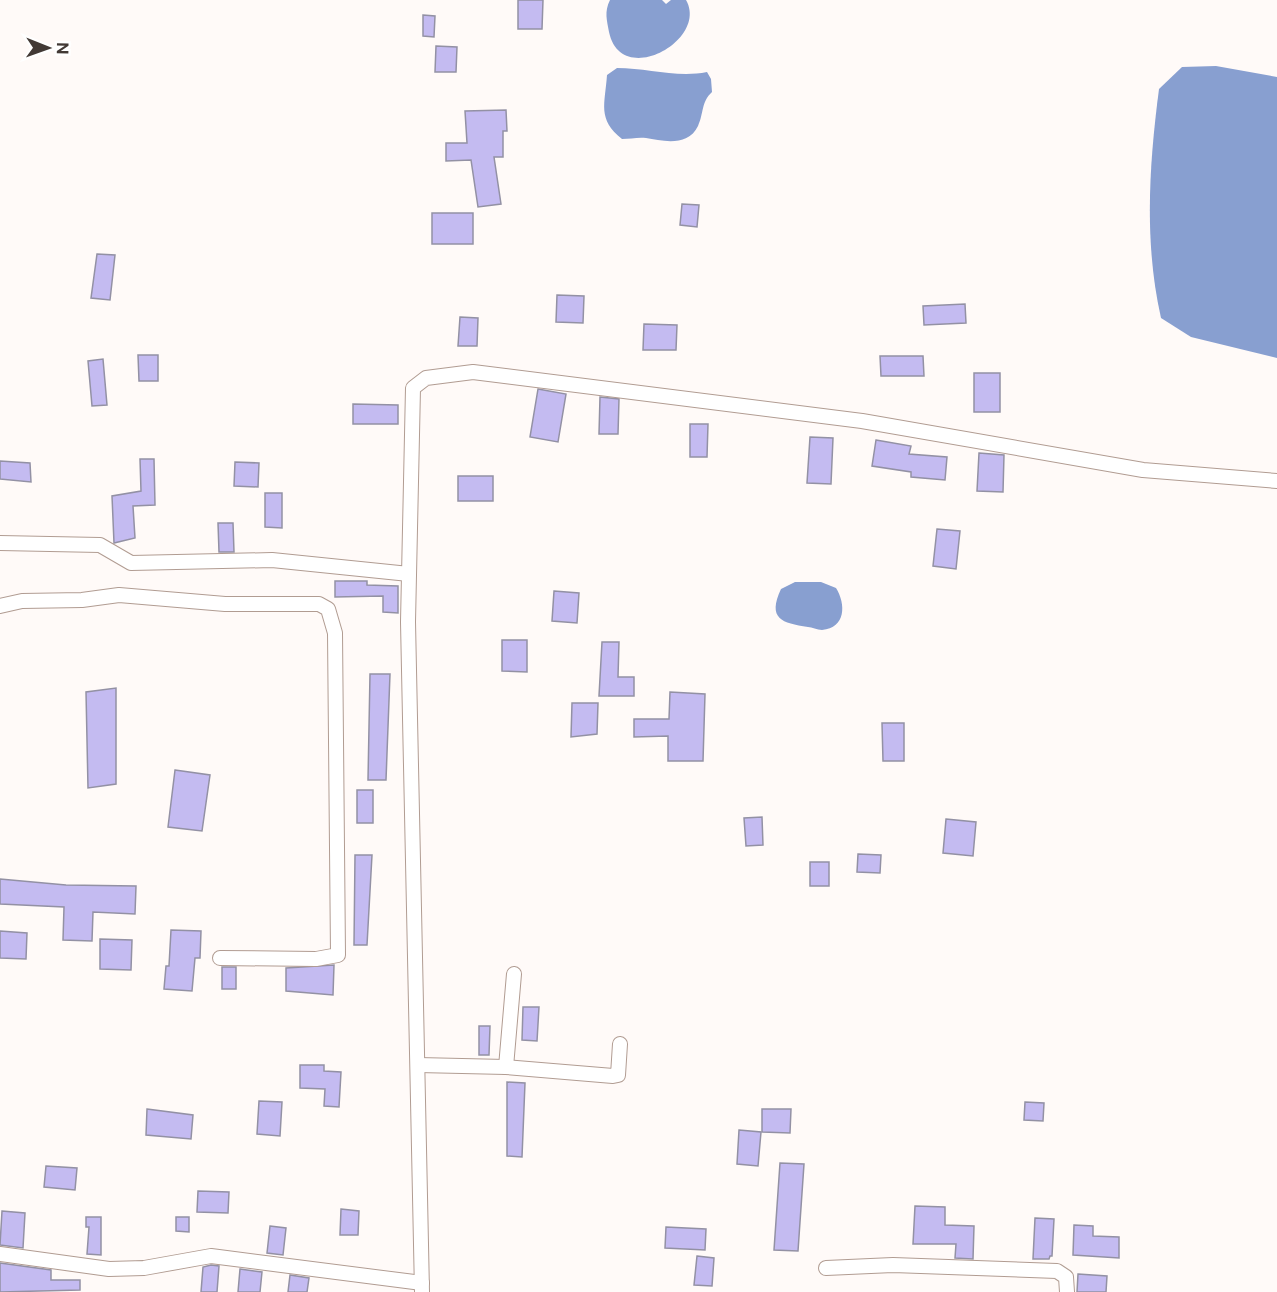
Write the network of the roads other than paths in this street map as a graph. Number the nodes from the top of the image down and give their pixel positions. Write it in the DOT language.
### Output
graph roads {
  1 [pos="1277,481"];
  2 [pos="0,543"];
  3 [pos="409,574"];
  4 [pos="0,606"];
  5 [pos="220,958"];
  6 [pos="514,974"];
  7 [pos="620,1044"];
  8 [pos="418,1065"];
  9 [pos="506,1067"];
  10 [pos="0,1254"];
  11 [pos="826,1268"];
  12 [pos="422,1288"];
  13 [pos="1067,1292"];
  1 -- 3 [label="street"];
  2 -- 3 [label="street"];
  3 -- 8 [label="street"];
  4 -- 5 [label="street"];
  6 -- 9 [label="street"];
  7 -- 9 [label="street"];
  8 -- 9 [label="street"];
  8 -- 12 [label="street"];
  10 -- 12 [label="street"];
  11 -- 13 [label="street"];
}
